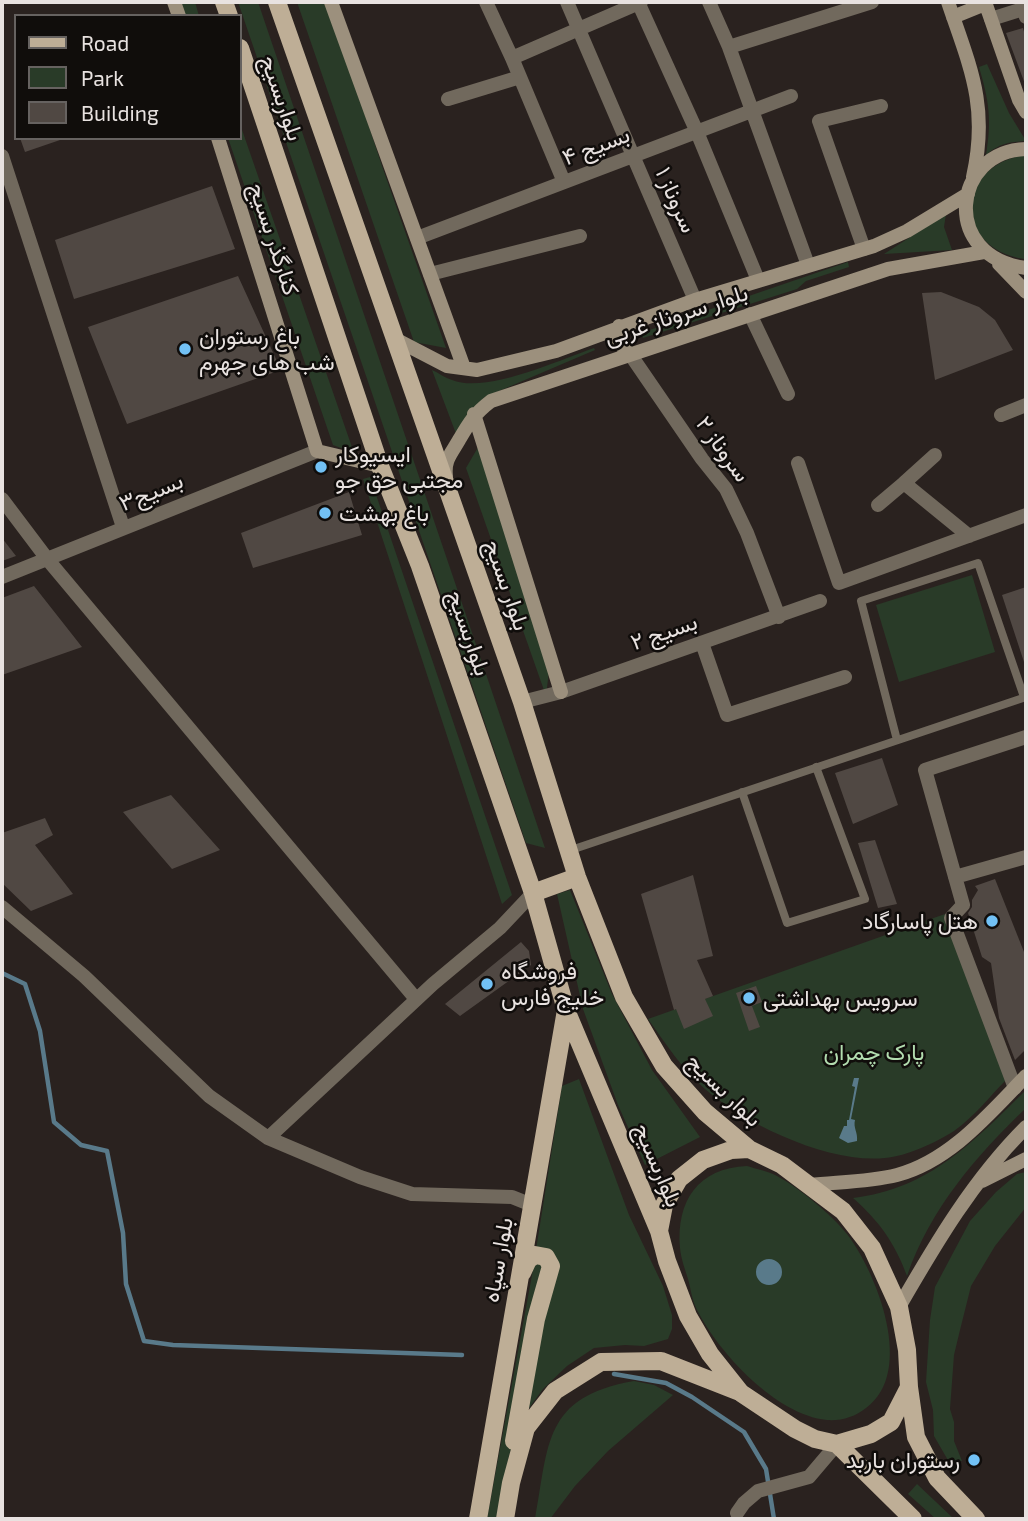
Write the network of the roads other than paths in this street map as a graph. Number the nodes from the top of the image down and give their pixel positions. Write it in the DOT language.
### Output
graph roads {
  1 [pos="277,2"];
  2 [pos="331,2"];
  3 [pos="485,2"];
  4 [pos="566,2"];
  5 [pos="639,2"];
  6 [pos="709,2"];
  7 [pos="872,2"];
  8 [pos="948,2"];
  9 [pos="985,3"];
  10 [pos="1025,13"];
  11 [pos="953,17"];
  12 [pos="991,19"];
  13 [pos="578,29"];
  14 [pos="729,47"];
  15 [pos="242,54"];
  16 [pos="512,58"];
  17 [pos="520,77"];
  18 [pos="791,96"];
  19 [pos="448,99"];
  20 [pos="881,106"];
  21 [pos="751,111"];
  22 [pos="1026,112"];
  23 [pos="697,132"];
  24 [pos="219,140"];
  25 [pos="1026,149"];
  26 [pos="2,156"];
  27 [pos="632,156"];
  28 [pos="565,182"];
  29 [pos="969,189"];
  30 [pos="580,236"];
  31 [pos="417,238"];
  32 [pos="864,248"];
  33 [pos="987,254"];
  34 [pos="808,265"];
  35 [pos="1026,268"];
  36 [pos="430,274"];
  37 [pos="871,274"];
  38 [pos="758,280"];
  39 [pos="1026,292"];
  40 [pos="695,300"];
  41 [pos="750,314"];
  42 [pos="619,327"];
  43 [pos="395,340"];
  44 [pos="629,354"];
  45 [pos="464,368"];
  46 [pos="788,394"];
  47 [pos="1026,405"];
  48 [pos="474,414"];
  49 [pos="1001,415"];
  50 [pos="317,451"];
  51 [pos="935,455"];
  52 [pos="798,463"];
  53 [pos="380,466"];
  54 [pos="904,483"];
  55 [pos="449,495"];
  56 [pos="2,499"];
  57 [pos="878,505"];
  58 [pos="1026,515"];
  59 [pos="123,527"];
  60 [pos="969,536"];
  61 [pos="48,559"];
  62 [pos="2,577"];
  63 [pos="820,601"];
  64 [pos="779,617"];
  65 [pos="702,643"];
  66 [pos="845,677"];
  67 [pos="561,692"];
  68 [pos="1025,697"];
  69 [pos="522,702"];
  70 [pos="1026,737"];
  71 [pos="897,740"];
  72 [pos="816,767"];
  73 [pos="741,792"];
  74 [pos="568,850"];
  75 [pos="1026,857"];
  76 [pos="577,877"];
  77 [pos="955,877"];
  78 [pos="533,893"];
  79 [pos="2,907"];
  80 [pos="416,999"];
  81 [pos="566,1010"];
  82 [pos="1026,1076"];
  83 [pos="1015,1088"];
  84 [pos="1026,1127"];
  85 [pos="268,1138"];
  86 [pos="749,1149"];
  87 [pos="1026,1159"];
  88 [pos="978,1183"];
  89 [pos="810,1185"];
  90 [pos="533,1205"];
  91 [pos="659,1231"];
  92 [pos="519,1279"];
  93 [pos="899,1307"];
  94 [pos="909,1387"];
  95 [pos="741,1393"];
  96 [pos="837,1444"];
  97 [pos="511,1483"];
  98 [pos="738,1516"];
  99 [pos="478,1519"];
  100 [pos="505,1519"];
  101 [pos="912,1519"];
  102 [pos="976,1519"];
  1 -- 43 [label="main road, بلوار بسیج"];
  2 -- 31 [label="street"];
  3 -- 16 [label="street"];
  4 -- 13 [label="street, سروناز ۱"];
  5 -- 13 [label="street"];
  5 -- 23 [label="street"];
  6 -- 14 [label="street"];
  7 -- 14 [label="street"];
  8 -- 11 [label="street"];
  9 -- 11 [label="street"];
  9 -- 12 [label="street"];
  10 -- 12 [label="street"];
  11 -- 29 [label="street"];
  12 -- 22 [label="street"];
  13 -- 16 [label="street"];
  13 -- 27 [label="street, سروناز ۱"];
  14 -- 21 [label="street"];
  15 -- 53 [label="main road, بلواربسیج"];
  16 -- 17 [label="street"];
  17 -- 19 [label="street"];
  17 -- 28 [label="street"];
  18 -- 21 [label="street, بسیج ۴"];
  20 -- 32 [label="street"];
  21 -- 23 [label="street, بسیج ۴"];
  21 -- 34 [label="street"];
  23 -- 27 [label="street, بسیج ۴"];
  23 -- 38 [label="street"];
  24 -- 50 [label="street, کنارگذر بسیج"];
  25 -- 29 [label="street, بلوار سروناز غربی"];
  26 -- 59 [label="street"];
  27 -- 28 [label="street, بسیج ۴"];
  27 -- 40 [label="street, سروناز ۱"];
  28 -- 31 [label="street, بسیج ۴"];
  29 -- 32 [label="street, بلوار سروناز غربی"];
  29 -- 33 [label="street"];
  30 -- 36 [label="street"];
  31 -- 36 [label="street"];
  32 -- 34 [label="street, بلوار سروناز غربی"];
  32 -- 37 [label="street"];
  33 -- 35 [label="street"];
  33 -- 37 [label="street, بلوار سروناز غربی"];
  33 -- 39 [label="street"];
  34 -- 38 [label="street, بلوار سروناز غربی"];
  36 -- 45 [label="street"];
  37 -- 41 [label="street, بلوار سروناز غربی"];
  38 -- 40 [label="street, بلوار سروناز غربی"];
  40 -- 42 [label="street, بلوار سروناز غربی"];
  41 -- 44 [label="street, بلوار سروناز غربی"];
  41 -- 46 [label="street"];
  42 -- 44 [label="street"];
  42 -- 45 [label="street, بلوار سروناز غربی"];
  43 -- 45 [label="street, بلوار سروناز غربی"];
  43 -- 55 [label="main road, بلوار بسیج"];
  44 -- 48 [label="street, بلوار سروناز غربی"];
  44 -- 64 [label="street, سروناز ۲"];
  47 -- 49 [label="street"];
  48 -- 55 [label="street, بلوار سروناز غربی"];
  48 -- 67 [label="street, بلوار بسیج"];
  50 -- 53 [label="street"];
  50 -- 59 [label="street, بسیج۳"];
  51 -- 54 [label="street"];
  52 -- 60 [label="street"];
  53 -- 78 [label="main road, بلواربسیج"];
  54 -- 57 [label="street"];
  54 -- 60 [label="street"];
  55 -- 69 [label="main road, بلوار بسیج"];
  56 -- 61 [label="street"];
  58 -- 60 [label="street"];
  59 -- 61 [label="street, بسیج۳"];
  61 -- 62 [label="street, بسیج۳"];
  61 -- 80 [label="street"];
  63 -- 64 [label="street, بسیج ۲"];
  64 -- 65 [label="street, بسیج ۲"];
  65 -- 66 [label="street"];
  65 -- 67 [label="street, بسیج ۲"];
  67 -- 69 [label="street, بسیج ۲"];
  68 -- 71 [label="lane"];
  68 -- 71 [label="lane"];
  69 -- 74 [label="main road, بلوار بسیج"];
  70 -- 77 [label="street"];
  71 -- 72 [label="lane"];
  72 -- 73 [label="lane"];
  72 -- 73 [label="lane"];
  73 -- 74 [label="lane"];
  74 -- 76 [label="main road, بلوار بسیج"];
  75 -- 77 [label="street"];
  76 -- 78 [label="main road"];
  76 -- 86 [label="main road, بلوار بسیج"];
  77 -- 83 [label="street"];
  78 -- 80 [label="street"];
  78 -- 81 [label="main road, بلواربسیج"];
  79 -- 85 [label="street"];
  80 -- 85 [label="street"];
  81 -- 90 [label="main road, بلوار سپاه"];
  81 -- 91 [label="main road, بلواربسیج"];
  82 -- 83 [label="street"];
  83 -- 89 [label="street"];
  84 -- 88 [label="street"];
  85 -- 90 [label="street"];
  86 -- 89 [label="main road, بلوار بسیج"];
  86 -- 91 [label="main road"];
  87 -- 88 [label="street"];
  88 -- 93 [label="street"];
  89 -- 93 [label="main road, بلوار بسیج"];
  90 -- 92 [label="main road, بلوار سپاه"];
  91 -- 95 [label="main road, بلواربسیج"];
  92 -- 97 [label="main road"];
  92 -- 99 [label="main road, بلوار سپاه"];
  93 -- 94 [label="main road, بلوار بسیج"];
  94 -- 96 [label="main road"];
  94 -- 102 [label="main road, بلوار بسیج"];
  95 -- 96 [label="main road"];
  95 -- 97 [label="main road"];
  96 -- 98 [label="street"];
  96 -- 101 [label="main road"];
  97 -- 100 [label="main road"];
}
